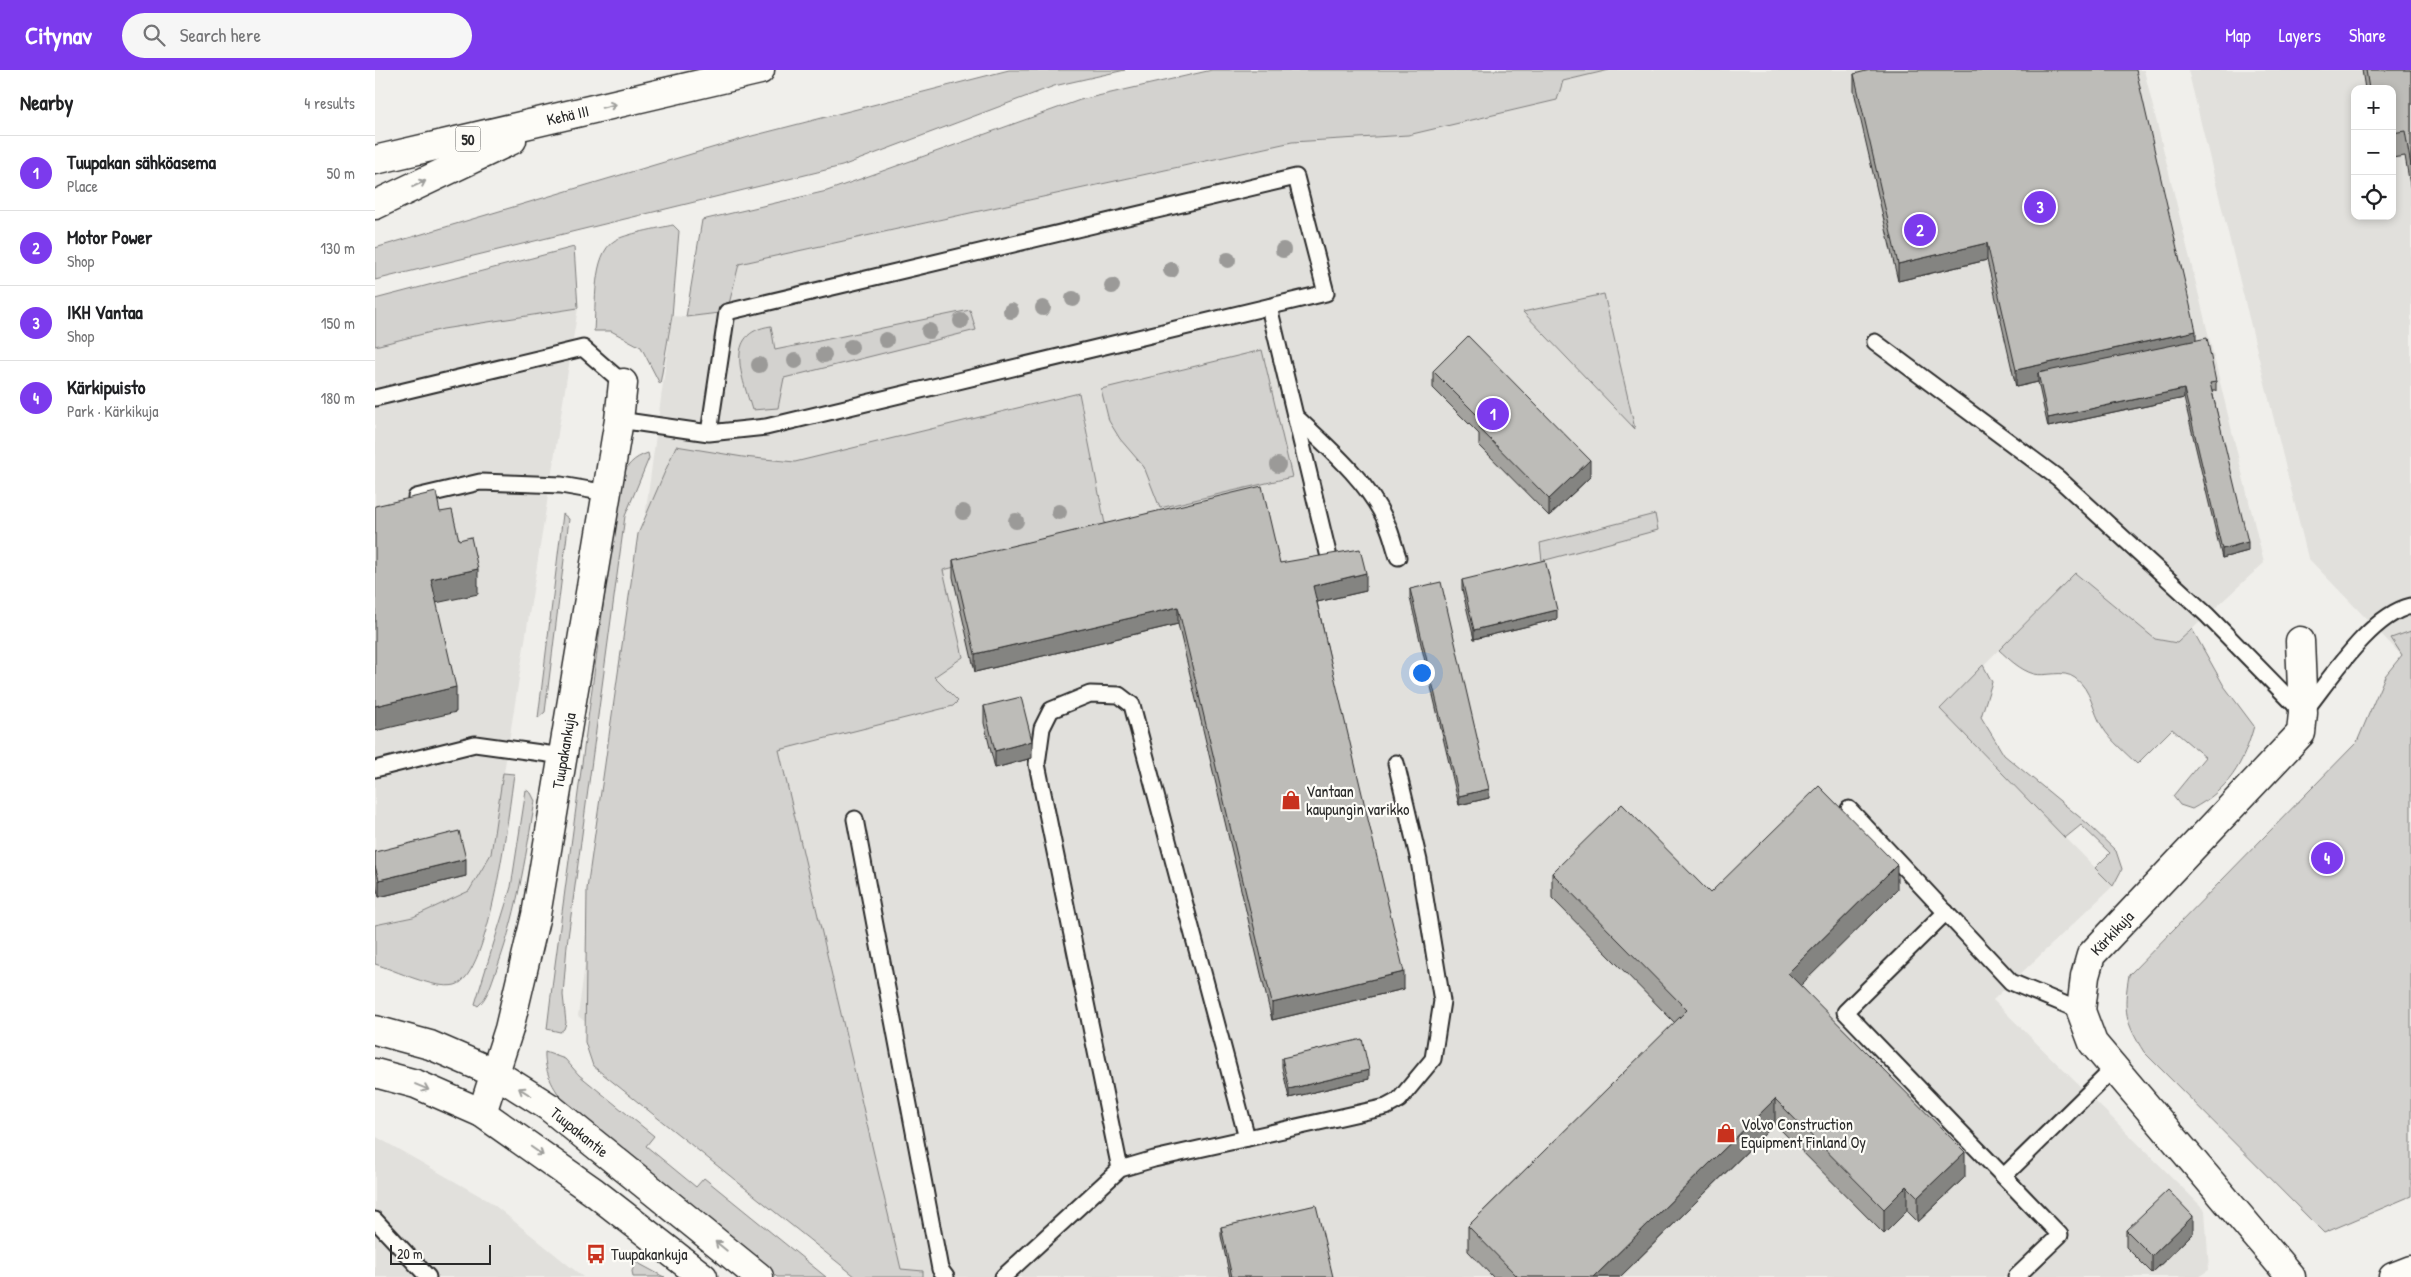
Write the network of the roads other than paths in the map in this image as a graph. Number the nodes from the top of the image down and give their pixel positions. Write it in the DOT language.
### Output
graph roads {
  1 [pos="760,70"];
  2 [pos="561,117"];
  3 [pos="375,160"];
  4 [pos="375,204"];
  5 [pos="1269,307"];
  6 [pos="1875,342"];
  7 [pos="623,383"];
  8 [pos="375,398"];
  9 [pos="1295,416"];
  10 [pos="619,420"];
  11 [pos="709,433"];
  12 [pos="607,493"];
  13 [pos="404,500"];
  14 [pos="1328,553"];
  15 [pos="1398,557"];
  16 [pos="2411,606"];
  17 [pos="2300,641"];
  18 [pos="2303,713"];
  19 [pos="563,756"];
  20 [pos="1396,763"];
  21 [pos="375,769"];
  22 [pos="1849,809"];
  23 [pos="855,818"];
  24 [pos="1946,912"];
  25 [pos="2081,1011"];
  26 [pos="375,1030"];
  27 [pos="2115,1067"];
  28 [pos="375,1073"];
  29 [pos="495,1073"];
  30 [pos="482,1113"];
  31 [pos="1247,1138"];
  32 [pos="1120,1169"];
  33 [pos="2004,1176"];
  34 [pos="375,1220"];
  35 [pos="2411,1270"];
  36 [pos="428,1277"];
  37 [pos="703,1277"];
  38 [pos="759,1277"];
  39 [pos="947,1277"];
  40 [pos="1003,1277"];
  41 [pos="2016,1277"];
  42 [pos="2291,1277"];
  43 [pos="2393,1277"];
  2 -- 1 [label="main road, Kehä III / 50, one-way"];
  2 -- 3 [label="main road, Kehä III / 50"];
  4 -- 2 [label="main road, one-way"];
  5 -- 9 [label="lane"];
  5 -- 11 [label="lane"];
  5 -- 11 [label="lane"];
  6 -- 18 [label="lane"];
  7 -- 8 [label="lane"];
  7 -- 10 [label="main road, Tuupakankuja"];
  9 -- 14 [label="lane"];
  9 -- 15 [label="lane"];
  10 -- 11 [label="lane"];
  10 -- 12 [label="main road, Tuupakankuja"];
  12 -- 13 [label="lane"];
  12 -- 19 [label="main road, Tuupakankuja"];
  16 -- 18 [label="lane"];
  17 -- 18 [label="main road, Kärkikuja"];
  18 -- 25 [label="main road, Kärkikuja"];
  19 -- 21 [label="lane"];
  19 -- 29 [label="main road, Tuupakankuja"];
  20 -- 31 [label="lane"];
  22 -- 24 [label="lane"];
  23 -- 39 [label="lane"];
  24 -- 25 [label="lane"];
  24 -- 33 [label="lane"];
  25 -- 27 [label="main road, Kärkikuja"];
  26 -- 29 [label="main road, Tuupakantie"];
  27 -- 33 [label="lane"];
  27 -- 42 [label="main road, Kärkikuja"];
  28 -- 30 [label="main road, one-way"];
  29 -- 30 [label="main road, Tuupakankuja"];
  38 -- 29 [label="main road, Tuupakantie, one-way"];
  30 -- 37 [label="main road, one-way"];
  31 -- 32 [label="lane"];
  31 -- 32 [label="lane"];
  32 -- 40 [label="lane"];
  33 -- 41 [label="lane"];
  34 -- 36 [label="lane"];
  35 -- 43 [label="main road"];
}
